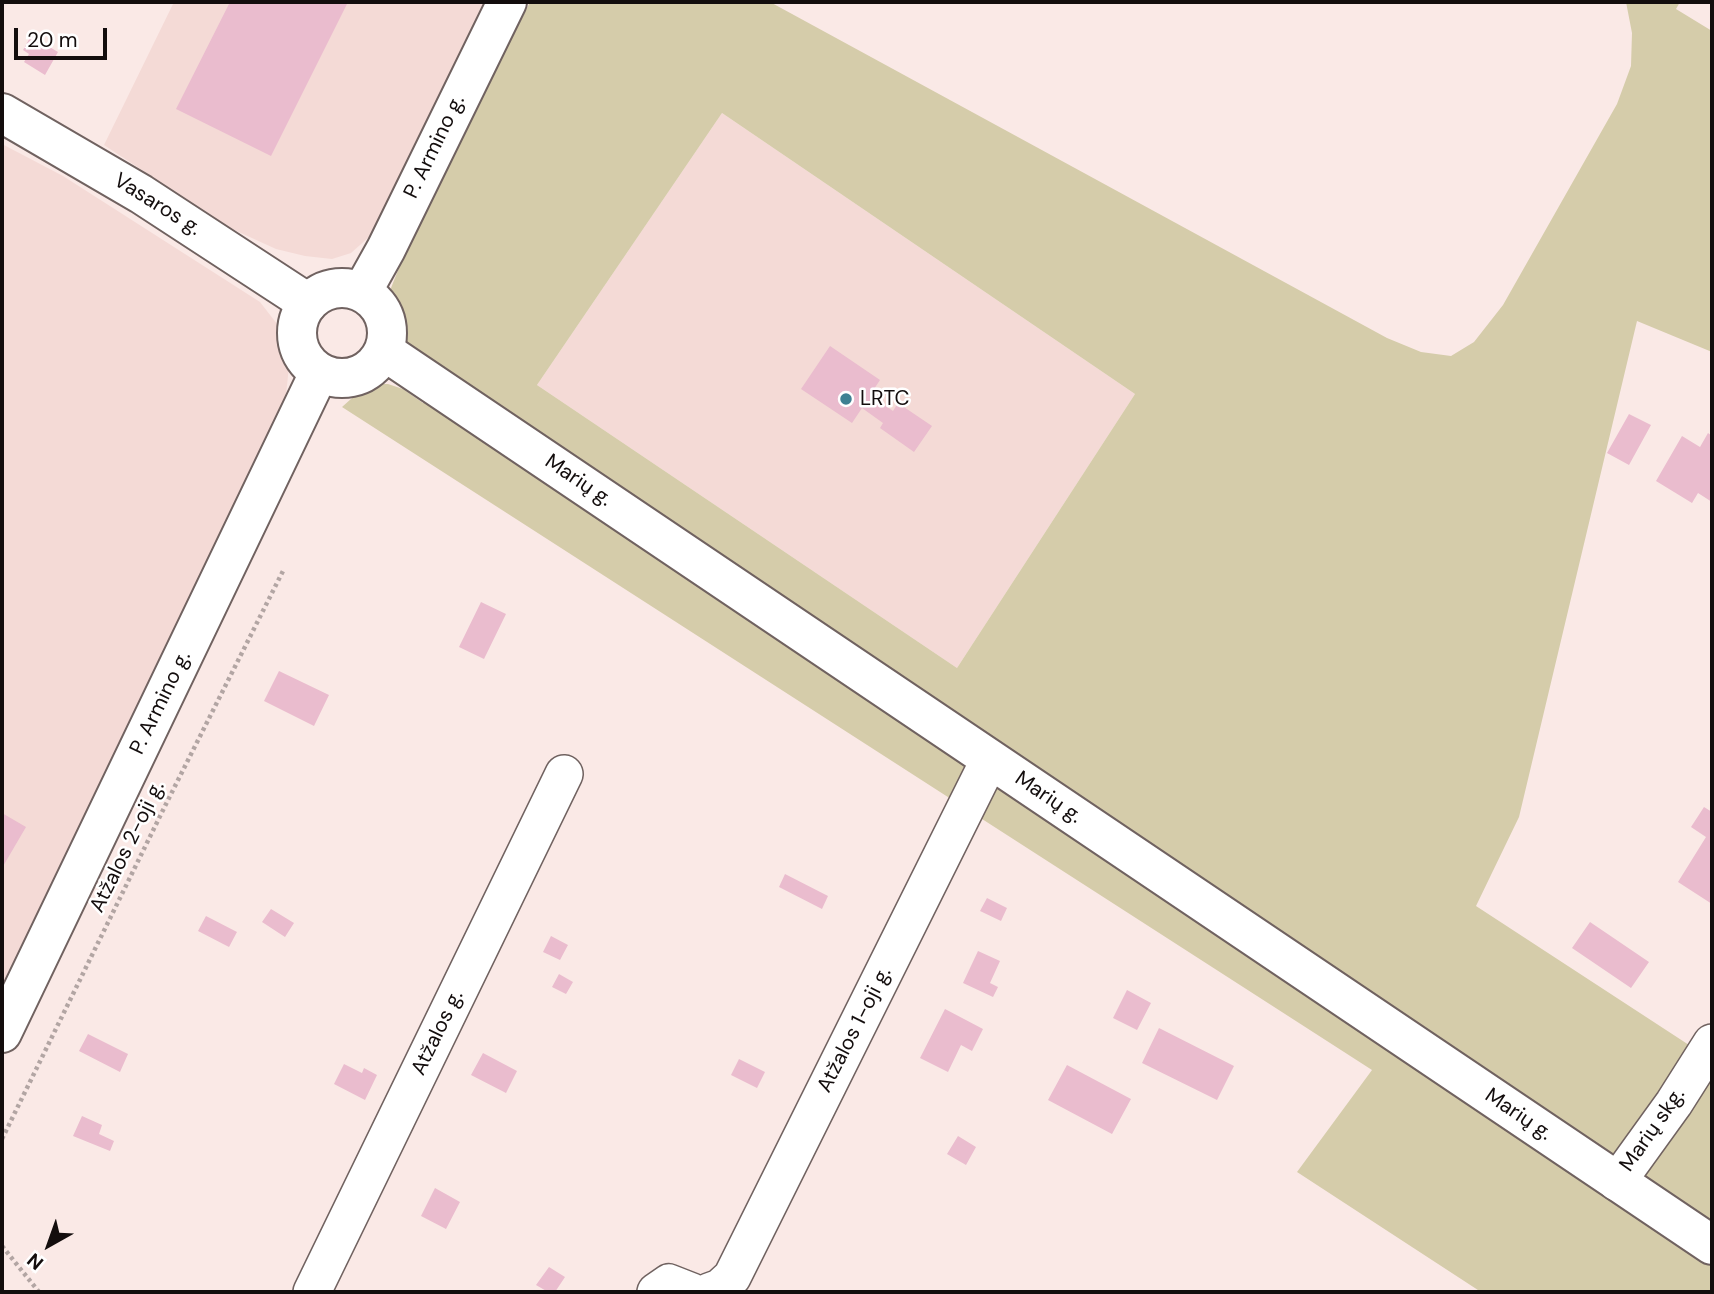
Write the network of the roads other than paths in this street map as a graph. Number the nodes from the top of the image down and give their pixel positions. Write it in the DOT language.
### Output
graph roads {
  1 [pos="507,2"];
  2 [pos="2,113"];
  3 [pos="362,292"];
  4 [pos="308,303"];
  5 [pos="384,351"];
  6 [pos="319,373"];
  7 [pos="990,759"];
  8 [pos="564,774"];
  9 [pos="2,1033"];
  10 [pos="1712,1044"];
  11 [pos="1617,1182"];
  12 [pos="1712,1245"];
  13 [pos="312,1292"];
  14 [pos="656,1292"];
  15 [pos="692,1292"];
  16 [pos="709,1292"];
  1 -- 3 [label="street, P. Armino g."];
  2 -- 4 [label="street, Vasaros g."];
  3 -- 4 [label="street"];
  3 -- 5 [label="street"];
  4 -- 6 [label="street"];
  5 -- 6 [label="street"];
  5 -- 7 [label="street, Marių g."];
  6 -- 9 [label="street, P. Armino g."];
  7 -- 11 [label="street, Marių g."];
  7 -- 16 [label="street, Atžalos 1-oji g."];
  8 -- 13 [label="street, Atžalos g."];
  10 -- 11 [label="street, Marių skg."];
  11 -- 12 [label="street, Marių g."];
  14 -- 15 [label="street"];
}
